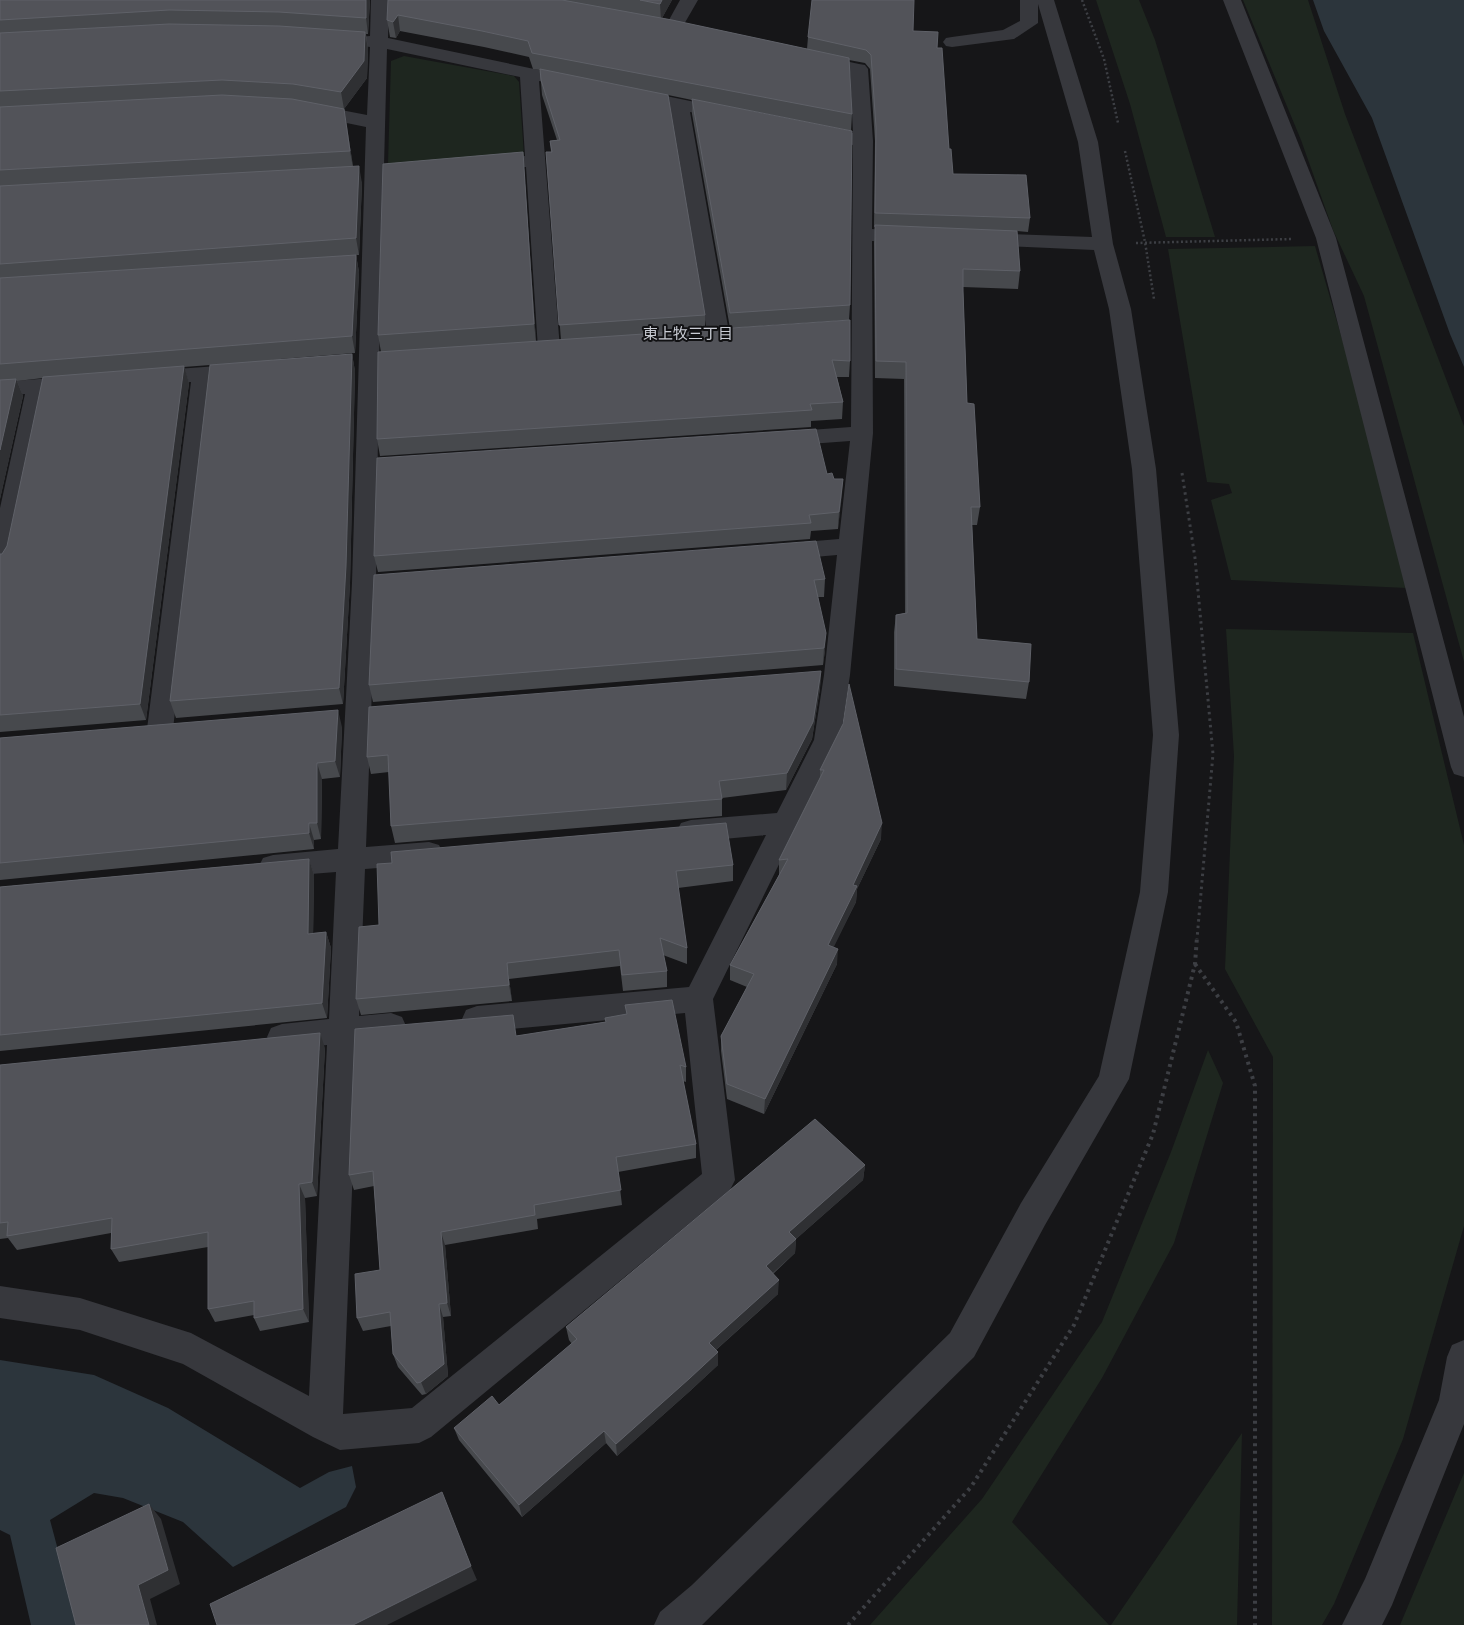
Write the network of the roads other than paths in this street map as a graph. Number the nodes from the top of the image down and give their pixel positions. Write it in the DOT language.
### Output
graph roads {
  1 [pos="380,0"];
  2 [pos="689,0"];
  3 [pos="1029,0"];
  4 [pos="1045,0"];
  5 [pos="1232,0"];
  6 [pos="654,26"];
  7 [pos="673,29"];
  8 [pos="720,39"];
  9 [pos="351,40"];
  10 [pos="380,42"];
  11 [pos="952,42"];
  12 [pos="794,55"];
  13 [pos="528,75"];
  14 [pos="594,88"];
  15 [pos="613,92"];
  16 [pos="679,105"];
  17 [pos="296,108"];
  18 [pos="747,118"];
  19 [pos="377,123"];
  20 [pos="795,128"];
  21 [pos="863,142"];
  22 [pos="534,161"];
  23 [pos="465,166"];
  24 [pos="395,172"];
  25 [pos="375,174"];
  26 [pos="356,175"];
  27 [pos="862,235"];
  28 [pos="930,238"];
  29 [pos="958,238"];
  30 [pos="1103,244"];
  31 [pos="719,338"];
  32 [pos="548,349"];
  33 [pos="261,370"];
  34 [pos="203,374"];
  35 [pos="125,380"];
  36 [pos="96,382"];
  37 [pos="38,386"];
  38 [pos="0,389"];
  39 [pos="862,433"];
  40 [pos="763,440"];
  41 [pos="849,546"];
  42 [pos="760,553"];
  43 [pos="0,564"];
  44 [pos="132,732"];
  45 [pos="1464,768"];
  46 [pos="785,823"];
  47 [pos="666,833"];
  48 [pos="450,851"];
  49 [pos="351,859"];
  50 [pos="244,869"];
  51 [pos="698,999"];
  52 [pos="343,1030"];
  53 [pos="254,1040"];
  54 [pos="0,1302"];
  55 [pos="1464,1357"];
  56 [pos="325,1425"];
  57 [pos="673,1625"];
  58 [pos="1361,1625"];
  1 -- 10 [label="street"];
  2 -- 7 [label="street"];
  3 -- 11 [label="street"];
  4 -- 30 [label="street"];
  5 -- 45 [label="street"];
  6 -- 7 [label="street"];
  7 -- 8 [label="street"];
  9 -- 10 [label="street"];
  10 -- 13 [label="street"];
  10 -- 19 [label="street"];
  12 -- 21 [label="street"];
  13 -- 14 [label="street"];
  13 -- 22 [label="street"];
  15 -- 16 [label="street"];
  16 -- 18 [label="street"];
  16 -- 31 [label="street"];
  17 -- 19 [label="street"];
  19 -- 25 [label="street"];
  20 -- 21 [label="street"];
  21 -- 27 [label="street"];
  22 -- 23 [label="street"];
  22 -- 32 [label="street"];
  24 -- 25 [label="street"];
  25 -- 26 [label="street"];
  25 -- 49 [label="street"];
  27 -- 28 [label="street"];
  27 -- 39 [label="street"];
  29 -- 30 [label="street"];
  30 -- 57 [label="street"];
  33 -- 34 [label="street"];
  34 -- 35 [label="street"];
  34 -- 44 [label="street"];
  36 -- 37 [label="street"];
  37 -- 38 [label="street"];
  37 -- 43 [label="street"];
  39 -- 40 [label="street"];
  39 -- 41 [label="street"];
  41 -- 42 [label="street"];
  41 -- 46 [label="street"];
  46 -- 47 [label="street"];
  46 -- 51 [label="street"];
  48 -- 49 [label="street"];
  49 -- 50 [label="street"];
  49 -- 52 [label="street"];
  51 -- 52 [label="street"];
  51 -- 56 [label="street"];
  52 -- 53 [label="street"];
  52 -- 56 [label="street"];
  54 -- 56 [label="street"];
  55 -- 58 [label="street"];
}
